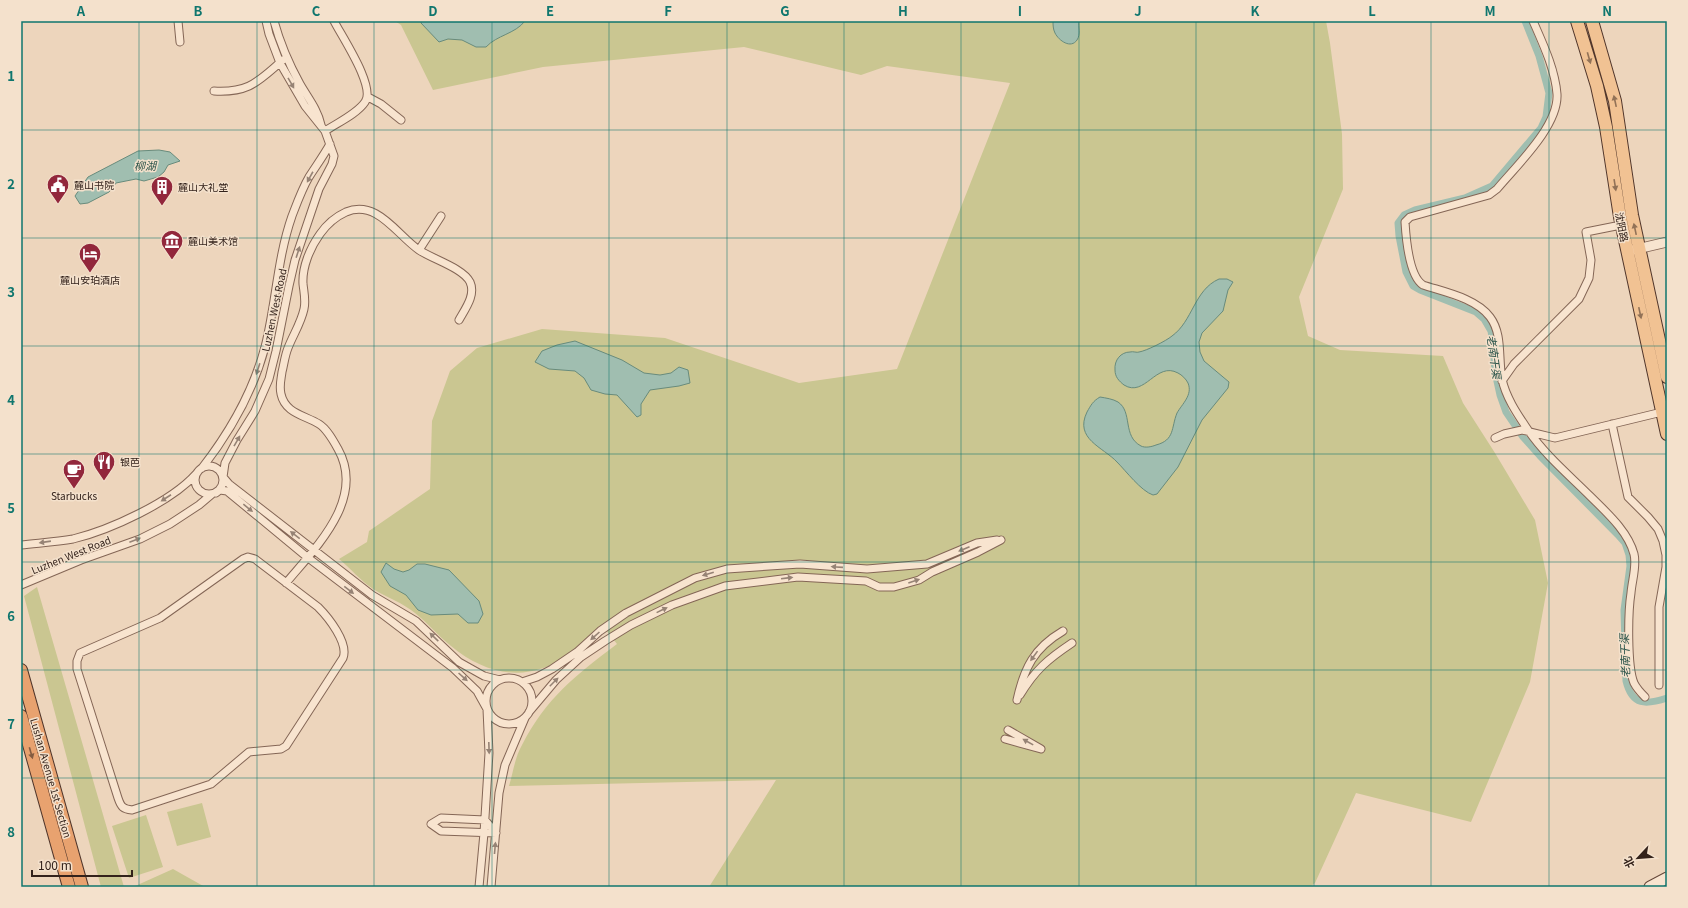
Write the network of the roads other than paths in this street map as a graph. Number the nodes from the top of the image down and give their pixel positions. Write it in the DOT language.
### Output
graph roads {
  1 [pos="178,21"];
  2 [pos="266,21"];
  3 [pos="274,21"];
  4 [pos="334,21"];
  5 [pos="1533,21"];
  6 [pos="1576,21"];
  7 [pos="1592,21"];
  8 [pos="180,42"];
  9 [pos="286,57"];
  10 [pos="280,63"];
  11 [pos="214,91"];
  12 [pos="368,97"];
  13 [pos="401,120"];
  14 [pos="323,128"];
  15 [pos="330,144"];
  16 [pos="441,216"];
  17 [pos="1621,225"];
  18 [pos="1667,242"];
  19 [pos="1639,248"];
  20 [pos="419,250"];
  21 [pos="1627,251"];
  22 [pos="459,320"];
  23 [pos="1667,377"];
  24 [pos="1502,381"];
  25 [pos="1662,412"];
  26 [pos="1612,424"];
  27 [pos="1526,431"];
  28 [pos="1667,434"];
  29 [pos="1495,438"];
  30 [pos="202,468"];
  31 [pos="196,474"];
  32 [pos="223,477"];
  33 [pos="214,494"];
  34 [pos="21,545"];
  35 [pos="314,550"];
  36 [pos="308,557"];
  37 [pos="286,583"];
  38 [pos="21,585"];
  39 [pos="372,595"];
  40 [pos="366,603"];
  41 [pos="1063,631"];
  42 [pos="1072,643"];
  43 [pos="579,655"];
  44 [pos="459,662"];
  45 [pos="453,668"];
  46 [pos="21,670"];
  47 [pos="500,680"];
  48 [pos="522,682"];
  49 [pos="1659,685"];
  50 [pos="1645,697"];
  51 [pos="487,709"];
  52 [pos="529,712"];
  53 [pos="21,716"];
  54 [pos="525,718"];
  55 [pos="1008,730"];
  56 [pos="1005,739"];
  57 [pos="485,820"];
  58 [pos="484,833"];
  59 [pos="496,833"];
  60 [pos="1667,878"];
  61 [pos="69,887"];
  62 [pos="82,887"];
  63 [pos="479,887"];
  64 [pos="491,887"];
  65 [pos="1650,887"];
  1 -- 8 [label="street"];
  2 -- 10 [label="street"];
  3 -- 9 [label="street"];
  4 -- 12 [label="street"];
  5 -- 24 [label="street"];
  6 -- 17 [label="main road, 沈阳路, one-way"];
  19 -- 7 [label="main road, 沈阳路, one-way"];
  9 -- 10 [label="street"];
  9 -- 14 [label="street"];
  10 -- 11 [label="street"];
  10 -- 14 [label="street, one-way"];
  12 -- 13 [label="street"];
  12 -- 14 [label="street"];
  14 -- 15 [label="street, Luzhen West Road"];
  15 -- 30 [label="street, one-way"];
  32 -- 15 [label="street, Luzhen West Road, one-way"];
  16 -- 20 [label="street"];
  17 -- 21 [label="main road, 沈阳路"];
  17 -- 24 [label="street"];
  18 -- 19 [label="street"];
  19 -- 21 [label="street"];
  19 -- 23 [label="main road, 沈阳路"];
  20 -- 22 [label="street"];
  20 -- 35 [label="street"];
  21 -- 25 [label="main road, 沈阳路, one-way"];
  24 -- 27 [label="street"];
  25 -- 26 [label="street"];
  25 -- 28 [label="main road, 沈阳路"];
  26 -- 27 [label="street"];
  26 -- 49 [label="street"];
  27 -- 29 [label="street"];
  27 -- 50 [label="street"];
  30 -- 31 [label="street"];
  30 -- 32 [label="street"];
  31 -- 33 [label="street"];
  31 -- 34 [label="street, one-way"];
  32 -- 33 [label="street"];
  35 -- 32 [label="street, one-way"];
  33 -- 36 [label="street, one-way"];
  38 -- 33 [label="street, Luzhen West Road, one-way"];
  35 -- 36 [label="street"];
  35 -- 39 [label="street"];
  36 -- 37 [label="street"];
  36 -- 40 [label="street, one-way"];
  37 -- 37 [label="street"];
  39 -- 40 [label="street"];
  44 -- 39 [label="street, one-way"];
  40 -- 45 [label="street"];
  41 -- 42 [label="street, one-way"];
  43 -- 43 [label="street, one-way"];
  43 -- 48 [label="street"];
  52 -- 43 [label="street, one-way"];
  44 -- 45 [label="street"];
  44 -- 47 [label="street"];
  45 -- 51 [label="street, one-way"];
  46 -- 62 [label="highway, Lushan Avenue 1st Section"];
  47 -- 48 [label="street"];
  47 -- 51 [label="street"];
  48 -- 52 [label="street"];
  51 -- 54 [label="street"];
  51 -- 57 [label="street, one-way"];
  52 -- 54 [label="street"];
  53 -- 61 [label="highway, Lushan Avenue 1st Section, one-way"];
  54 -- 59 [label="street"];
  56 -- 55 [label="street, one-way"];
  57 -- 58 [label="street"];
  57 -- 58 [label="street"];
  57 -- 59 [label="street"];
  58 -- 59 [label="street"];
  58 -- 63 [label="street"];
  64 -- 59 [label="street, one-way"];
  60 -- 65 [label="main road"];
}
